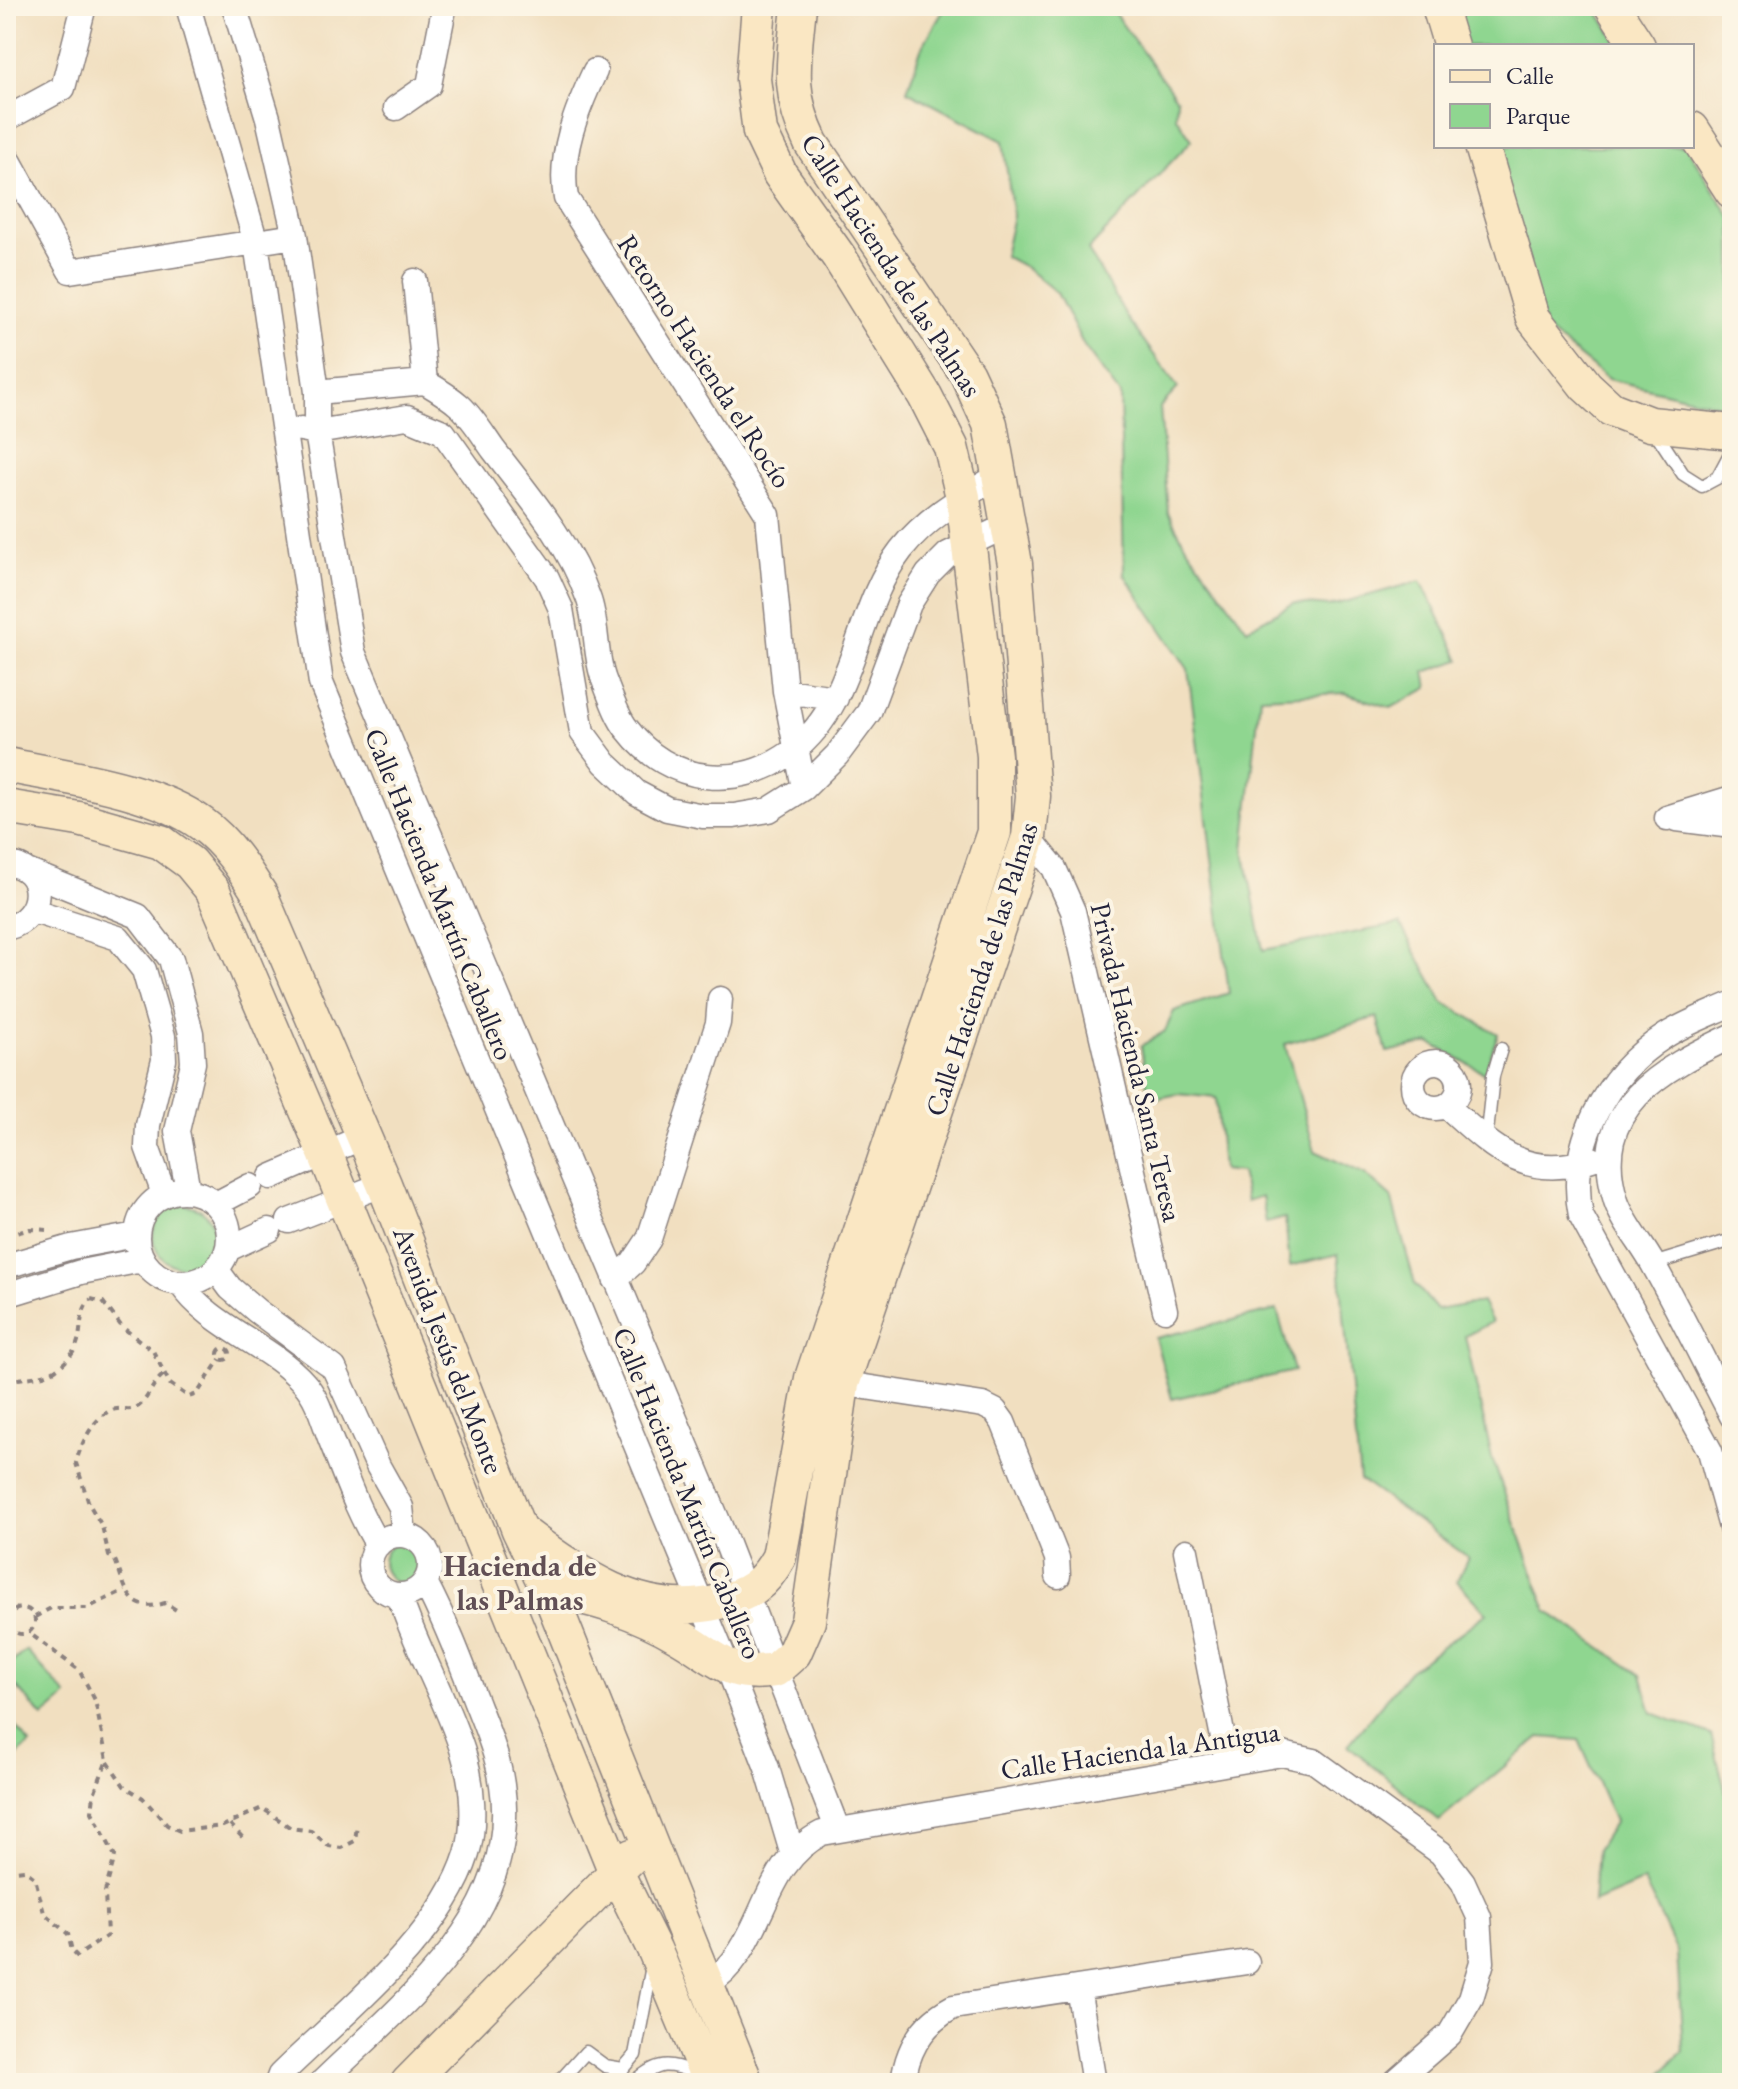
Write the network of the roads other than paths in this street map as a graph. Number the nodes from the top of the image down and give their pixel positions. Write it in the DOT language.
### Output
graph roads {
  1 [pos="84,6"];
  2 [pos="188,6"];
  3 [pos="234,6"];
  4 [pos="441,6"];
  5 [pos="759,6"];
  6 [pos="799,6"];
  7 [pos="1439,6"];
  8 [pos="1612,6"];
  9 [pos="1450,44"];
  10 [pos="1637,44"];
  11 [pos="595,71"];
  12 [pos="396,108"];
  13 [pos="6,119"];
  14 [pos="1694,132"];
  15 [pos="1483,148"];
  16 [pos="6,155"];
  17 [pos="1732,191"];
  18 [pos="295,236"];
  19 [pos="256,243"];
  20 [pos="415,281"];
  21 [pos="270,340"];
  22 [pos="425,382"];
  23 [pos="317,392"];
  24 [pos="1650,424"];
  25 [pos="317,432"];
  26 [pos="1732,432"];
  27 [pos="1732,450"];
  28 [pos="1001,474"];
  29 [pos="963,497"];
  30 [pos="1010,524"];
  31 [pos="969,543"];
  32 [pos="877,591"];
  33 [pos="909,604"];
  34 [pos="867,619"];
  35 [pos="899,629"];
  36 [pos="785,691"];
  37 [pos="836,698"];
  38 [pos="795,749"];
  39 [pos="6,765"];
  40 [pos="804,788"];
  41 [pos="1732,798"];
  42 [pos="6,807"];
  43 [pos="1732,826"];
  44 [pos="1029,837"];
  45 [pos="16,868"];
  46 [pos="34,911"];
  47 [pos="6,928"];
  48 [pos="720,999"];
  49 [pos="1732,1004"];
  50 [pos="1732,1036"];
  51 [pos="923,1041"];
  52 [pos="1501,1049"];
  53 [pos="956,1053"];
  54 [pos="1448,1107"];
  55 [pos="363,1137"];
  56 [pos="1486,1142"];
  57 [pos="325,1153"];
  58 [pos="1609,1153"];
  59 [pos="1579,1164"];
  60 [pos="384,1184"];
  61 [pos="188,1190"];
  62 [pos="164,1194"];
  63 [pos="343,1200"];
  64 [pos="216,1204"];
  65 [pos="136,1235"];
  66 [pos="1732,1240"];
  67 [pos="222,1259"];
  68 [pos="142,1260"];
  69 [pos="1653,1264"];
  70 [pos="6,1266"];
  71 [pos="615,1279"];
  72 [pos="180,1283"];
  73 [pos="6,1295"];
  74 [pos="1165,1310"];
  75 [pos="827,1381"];
  76 [pos="1732,1416"];
  77 [pos="519,1530"];
  78 [pos="1732,1531"];
  79 [pos="404,1535"];
  80 [pos="378,1545"];
  81 [pos="1186,1551"];
  82 [pos="1058,1576"];
  83 [pos="425,1582"];
  84 [pos="550,1594"];
  85 [pos="399,1595"];
  86 [pos="746,1595"];
  87 [pos="701,1606"];
  88 [pos="729,1670"];
  89 [pos="775,1670"];
  90 [pos="806,1753"];
  91 [pos="1228,1763"];
  92 [pos="767,1768"];
  93 [pos="837,1828"];
  94 [pos="648,1843"];
  95 [pos="792,1852"];
  96 [pos="615,1870"];
  97 [pos="655,1951"];
  98 [pos="1247,1962"];
  99 [pos="705,1986"];
  100 [pos="1078,1988"];
  101 [pos="709,2080"];
  102 [pos="277,2083"];
  103 [pos="321,2083"];
  104 [pos="408,2083"];
  105 [pos="558,2083"];
  106 [pos="633,2083"];
  107 [pos="746,2083"];
  108 [pos="903,2083"];
  109 [pos="1094,2083"];
  110 [pos="1394,2083"];
  1 -- 13 [label="street"];
  2 -- 19 [label="street, Calle Hacienda Martín Caballero"];
  3 -- 18 [label="street, Calle Hacienda Martín Caballero"];
  4 -- 12 [label="street"];
  5 -- 29 [label="main road, Calle Hacienda de las Palmas"];
  6 -- 28 [label="main road, Calle Hacienda de las Palmas"];
  7 -- 9 [label="main road"];
  8 -- 10 [label="main road"];
  11 -- 36 [label="street, Retorno Hacienda el Rocío"];
  14 -- 17 [label="main road"];
  15 -- 24 [label="main road"];
  16 -- 19 [label="street"];
  18 -- 19 [label="street"];
  18 -- 23 [label="street, Calle Hacienda Martín Caballero"];
  19 -- 21 [label="street, Calle Hacienda Martín Caballero"];
  20 -- 22 [label="street"];
  21 -- 25 [label="street"];
  21 -- 87 [label="street, Calle Hacienda Martín Caballero"];
  22 -- 23 [label="street"];
  22 -- 38 [label="street"];
  23 -- 25 [label="street, Calle Hacienda Martín Caballero"];
  24 -- 26 [label="main road"];
  24 -- 27 [label="lane"];
  25 -- 40 [label="street"];
  25 -- 71 [label="street, Calle Hacienda Martín Caballero"];
  28 -- 29 [label="street"];
  28 -- 30 [label="main road, Calle Hacienda de las Palmas"];
  29 -- 31 [label="main road, Calle Hacienda de las Palmas"];
  29 -- 32 [label="street"];
  30 -- 31 [label="street"];
  30 -- 44 [label="main road, Calle Hacienda de las Palmas"];
  31 -- 33 [label="street"];
  31 -- 51 [label="main road, Calle Hacienda de las Palmas"];
  32 -- 33 [label="street"];
  32 -- 34 [label="street"];
  33 -- 35 [label="street"];
  34 -- 35 [label="street"];
  34 -- 37 [label="street"];
  35 -- 40 [label="street"];
  36 -- 37 [label="street"];
  36 -- 38 [label="street, Retorno Hacienda el Rocío"];
  37 -- 38 [label="street"];
  38 -- 40 [label="street, Retorno Hacienda el Rocío"];
  39 -- 55 [label="main road, Avenida Jesús del Monte"];
  41 -- 43 [label="street"];
  42 -- 57 [label="main road, Avenida Jesús del Monte"];
  44 -- 53 [label="main road, Calle Hacienda de las Palmas"];
  44 -- 74 [label="street, Privada Hacienda Santa Teresa"];
  45 -- 46 [label="street"];
  45 -- 61 [label="street"];
  46 -- 47 [label="street"];
  46 -- 62 [label="street"];
  48 -- 71 [label="street"];
  49 -- 59 [label="street"];
  50 -- 58 [label="street"];
  51 -- 53 [label="main road"];
  51 -- 75 [label="main road, Calle Hacienda de las Palmas"];
  52 -- 56 [label="lane"];
  53 -- 75 [label="main road, Calle Hacienda de las Palmas"];
  54 -- 56 [label="street"];
  55 -- 57 [label="street"];
  55 -- 60 [label="main road, Avenida Jesús del Monte"];
  56 -- 59 [label="street"];
  57 -- 63 [label="main road, Avenida Jesús del Monte"];
  57 -- 64 [label="street"];
  58 -- 59 [label="street"];
  58 -- 69 [label="street"];
  59 -- 78 [label="street"];
  60 -- 63 [label="street"];
  60 -- 77 [label="main road, Avenida Jesús del Monte"];
  61 -- 62 [label="street"];
  61 -- 64 [label="street"];
  62 -- 65 [label="street"];
  63 -- 67 [label="street"];
  63 -- 96 [label="main road, Avenida Jesús del Monte"];
  64 -- 67 [label="street"];
  65 -- 68 [label="street"];
  65 -- 70 [label="street"];
  66 -- 69 [label="lane"];
  67 -- 72 [label="street"];
  67 -- 79 [label="street"];
  68 -- 72 [label="street"];
  68 -- 73 [label="street"];
  69 -- 76 [label="street"];
  71 -- 86 [label="street, Calle Hacienda Martín Caballero"];
  72 -- 80 [label="street"];
  75 -- 82 [label="street"];
  75 -- 86 [label="main road, Calle Hacienda de las Palmas"];
  75 -- 89 [label="main road, Calle Hacienda de las Palmas"];
  77 -- 84 [label="main road, Avenida Jesús del Monte"];
  77 -- 87 [label="main road"];
  79 -- 80 [label="street"];
  79 -- 83 [label="street"];
  80 -- 85 [label="street"];
  81 -- 91 [label="street"];
  83 -- 85 [label="street"];
  83 -- 103 [label="street"];
  84 -- 88 [label="main road"];
  84 -- 94 [label="main road, Avenida Jesús del Monte"];
  85 -- 102 [label="street"];
  86 -- 87 [label="main road"];
  86 -- 89 [label="street, Calle Hacienda Martín Caballero"];
  87 -- 88 [label="street, Calle Hacienda Martín Caballero"];
  88 -- 89 [label="main road"];
  88 -- 92 [label="street, Calle Hacienda Martín Caballero"];
  89 -- 90 [label="street, Calle Hacienda Martín Caballero"];
  90 -- 92 [label="street"];
  90 -- 93 [label="street, Calle Hacienda Martín Caballero"];
  91 -- 93 [label="street, Calle Hacienda la Antigua"];
  91 -- 110 [label="street, Calle Hacienda la Antigua"];
  92 -- 95 [label="street, Calle Hacienda Martín Caballero"];
  93 -- 95 [label="street, Calle Hacienda la Antigua"];
  94 -- 96 [label="main road"];
  94 -- 99 [label="main road, Avenida Jesús del Monte"];
  95 -- 99 [label="street"];
  96 -- 97 [label="main road, Avenida Jesús del Monte"];
  96 -- 104 [label="main road"];
  97 -- 101 [label="main road, Avenida Jesús del Monte"];
  97 -- 105 [label="lane"];
  98 -- 100 [label="street"];
  99 -- 107 [label="main road, Avenida Jesús del Monte"];
  100 -- 108 [label="street"];
  100 -- 109 [label="street"];
  101 -- 106 [label="lane"];
}
